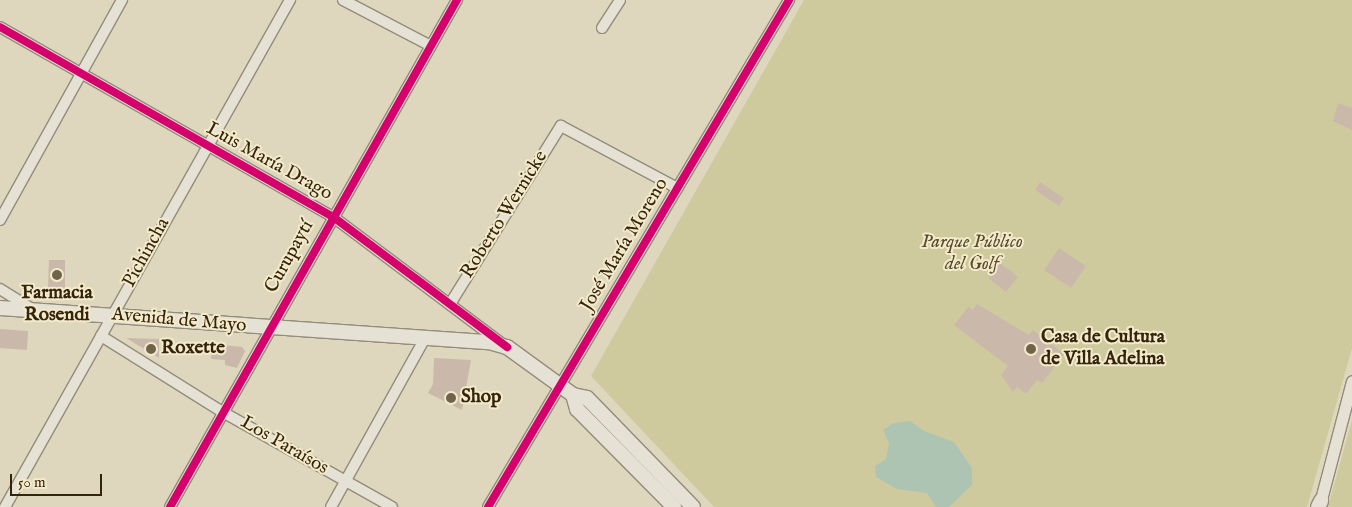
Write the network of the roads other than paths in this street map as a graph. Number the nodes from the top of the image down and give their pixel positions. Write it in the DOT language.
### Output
graph roads {
  1 [pos="122,0"];
  2 [pos="290,0"];
  3 [pos="344,0"];
  4 [pos="457,0"];
  5 [pos="620,0"];
  6 [pos="789,0"];
  7 [pos="0,27"];
  8 [pos="602,28"];
  9 [pos="431,46"];
  10 [pos="83,72"];
  11 [pos="207,146"];
  12 [pos="677,188"];
  13 [pos="332,216"];
  14 [pos="0,220"];
  15 [pos="0,289"];
  16 [pos="450,304"];
  17 [pos="0,308"];
  18 [pos="34,310"];
  19 [pos="112,315"];
  20 [pos="269,328"];
  21 [pos="101,336"];
  22 [pos="426,338"];
  23 [pos="507,348"];
  24 [pos="1352,382"];
  25 [pos="561,385"];
  26 [pos="574,395"];
  27 [pos="221,411"];
  28 [pos="345,481"];
  29 [pos="1319,505"];
  30 [pos="5,507"];
  31 [pos="170,507"];
  32 [pos="331,507"];
  33 [pos="392,507"];
  34 [pos="488,507"];
  35 [pos="674,507"];
  36 [pos="693,507"];
  1 -- 10 [label="street"];
  2 -- 11 [label="street, Pichincha"];
  3 -- 9 [label="street"];
  4 -- 9 [label="street, Curupaytí"];
  5 -- 8 [label="street"];
  6 -- 12 [label="street, José María Moreno"];
  7 -- 10 [label="street, Luis María Drago"];
  9 -- 13 [label="street, Curupaytí"];
  10 -- 11 [label="street, Luis María Drago"];
  10 -- 14 [label="street"];
  11 -- 13 [label="street, Luis María Drago"];
  11 -- 19 [label="street, Pichincha"];
  12 -- 16 [label="street, Roberto Wernicke"];
  12 -- 25 [label="street, José María Moreno"];
  13 -- 16 [label="street, Luis María Drago"];
  13 -- 20 [label="street, Curupaytí"];
  15 -- 18 [label="street"];
  16 -- 23 [label="street, Luis María Drago"];
  17 -- 18 [label="main road, Avenida de Mayo"];
  18 -- 19 [label="main road, Avenida de Mayo"];
  19 -- 20 [label="main road, Avenida de Mayo"];
  19 -- 21 [label="street, Pichincha"];
  20 -- 22 [label="main road, Avenida de Mayo"];
  20 -- 27 [label="street, Curupaytí"];
  21 -- 27 [label="street, Los Paraísos"];
  21 -- 30 [label="street, Pichincha"];
  22 -- 23 [label="main road, Avenida de Mayo"];
  22 -- 28 [label="street"];
  23 -- 25 [label="main road, Luis María Drago"];
  24 -- 29 [label="street"];
  25 -- 26 [label="main road, Luis María Drago"];
  25 -- 34 [label="street, José María Moreno"];
  26 -- 35 [label="main road, Luis María Drago"];
  26 -- 36 [label="main road, Luis María Drago"];
  27 -- 28 [label="street, Los Paraísos"];
  27 -- 31 [label="street, Curupaytí"];
  28 -- 32 [label="street"];
  28 -- 33 [label="street, Los Paraísos"];
}
